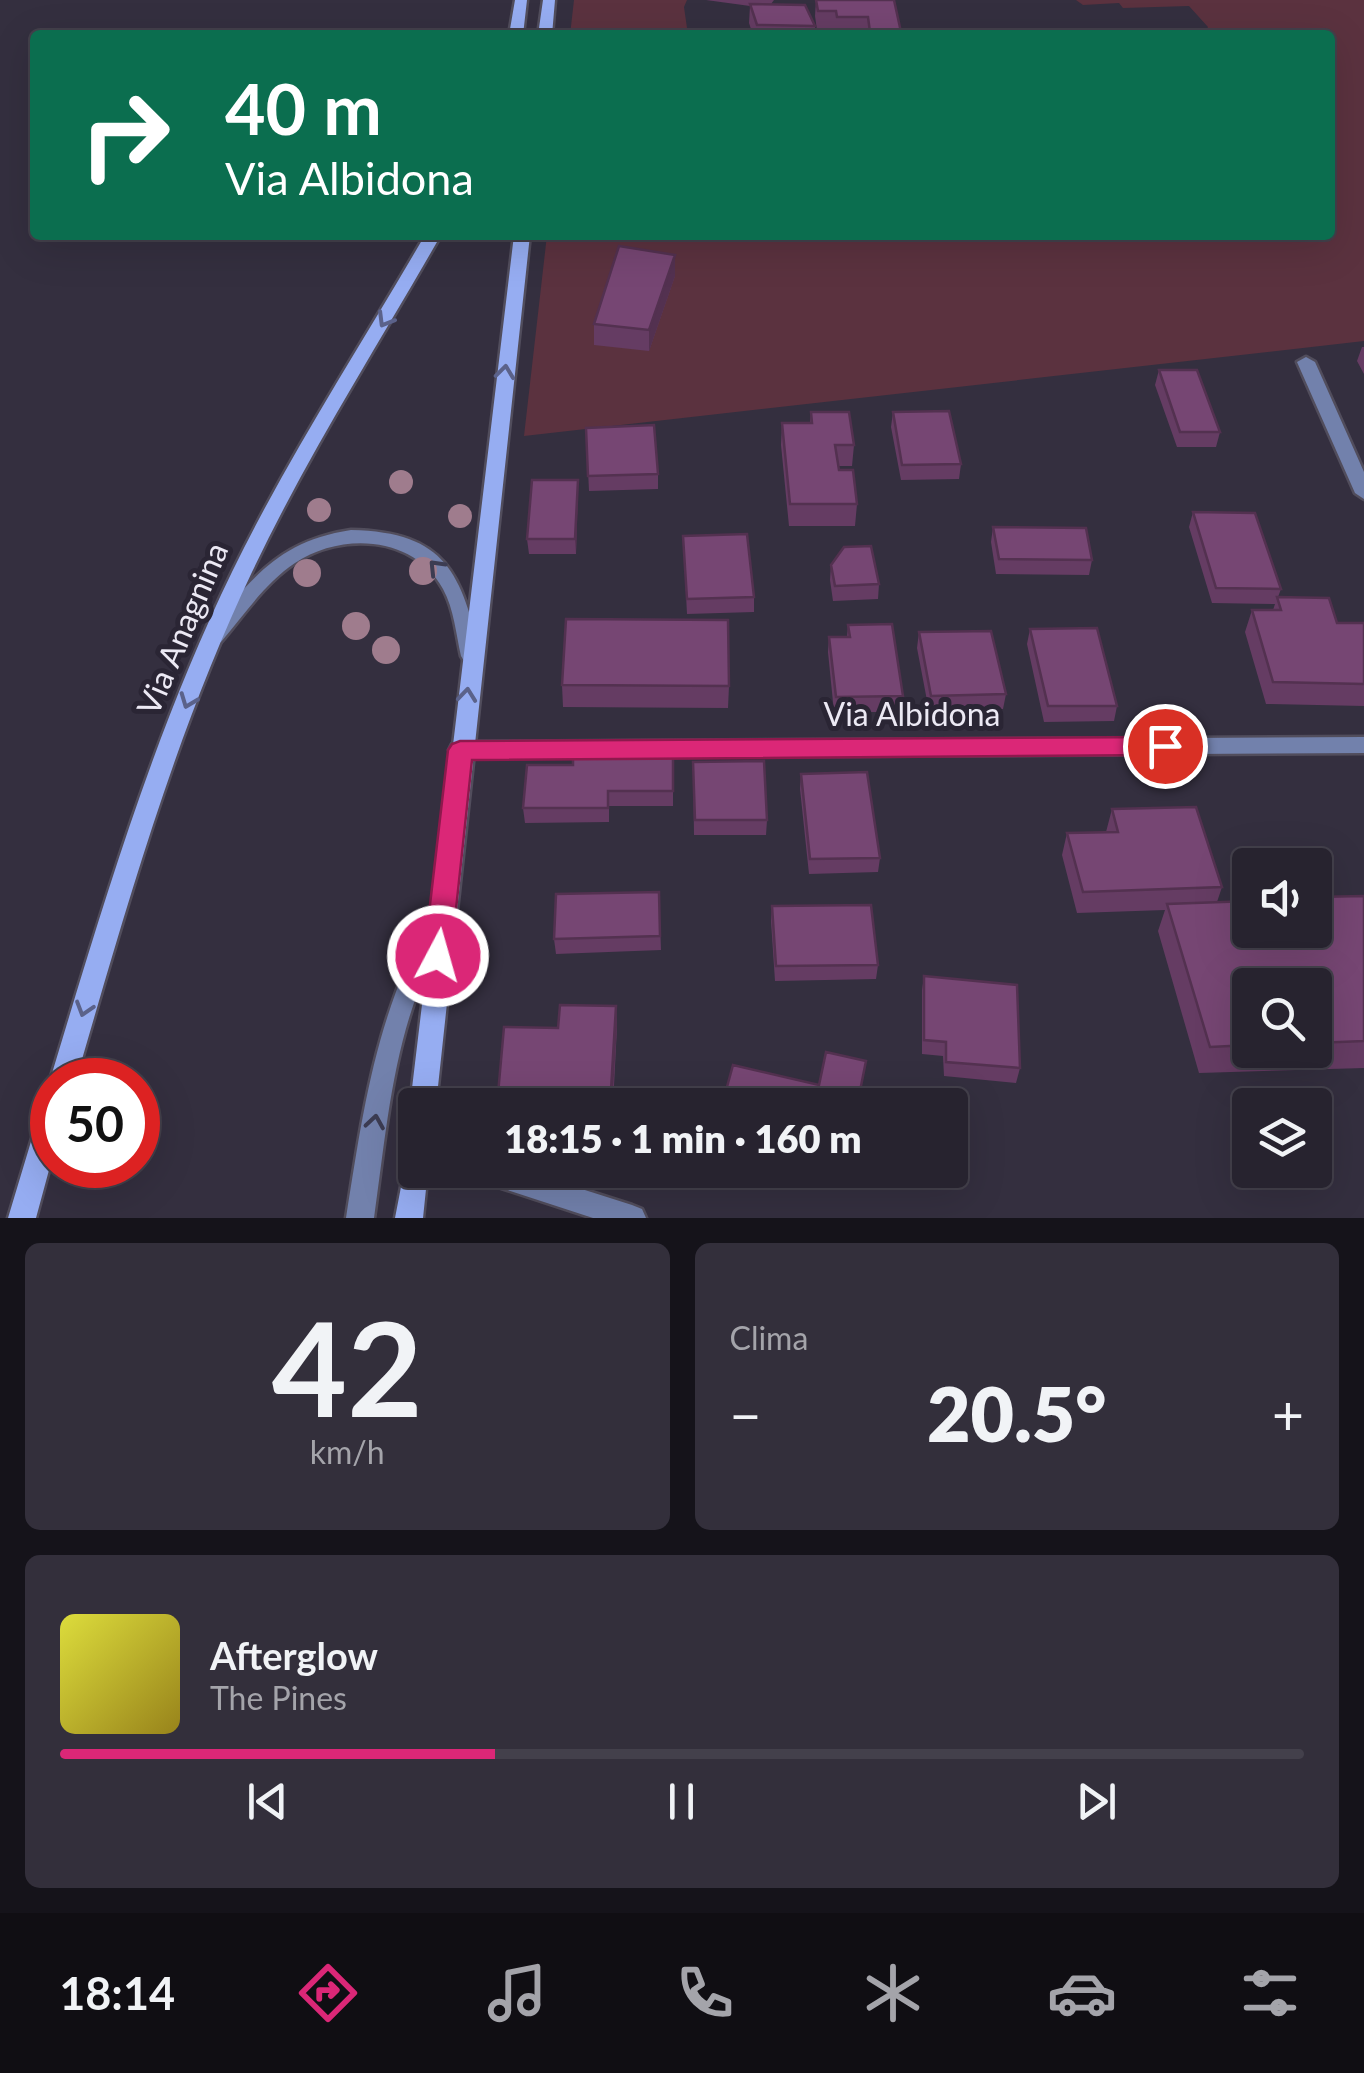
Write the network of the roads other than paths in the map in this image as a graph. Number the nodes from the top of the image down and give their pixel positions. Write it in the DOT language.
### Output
graph roads {
  1 [pos="521,0"];
  2 [pos="550,0"];
  3 [pos="517,30"];
  4 [pos="546,30"];
  5 [pos="430,240"];
  6 [pos="521,240"];
  7 [pos="1306,362"];
  8 [pos="1364,493"];
  9 [pos="212,640"];
  10 [pos="471,656"];
  11 [pos="1364,745"];
  12 [pos="460,750"];
  13 [pos="442,919"];
  14 [pos="70,1058"];
  15 [pos="425,1088"];
  16 [pos="31,1188"];
  17 [pos="413,1188"];
  18 [pos="539,1188"];
  19 [pos="22,1218"];
  20 [pos="360,1218"];
  21 [pos="409,1218"];
  22 [pos="632,1218"];
  1 -- 3 [label="main road"];
  2 -- 4 [label="main road"];
  5 -- 9 [label="main road, Via Anagnina, one-way"];
  10 -- 6 [label="main road, one-way"];
  7 -- 8 [label="street"];
  10 -- 9 [label="street, one-way"];
  9 -- 14 [label="main road, Via Anagnina, one-way"];
  12 -- 10 [label="main road, one-way"];
  11 -- 12 [label="street, Via Albidona"];
  12 -- 13 [label="main road"];
  13 -- 15 [label="main road"];
  20 -- 13 [label="street, one-way"];
  16 -- 19 [label="main road"];
  17 -- 21 [label="main road"];
  18 -- 22 [label="street"];
}
